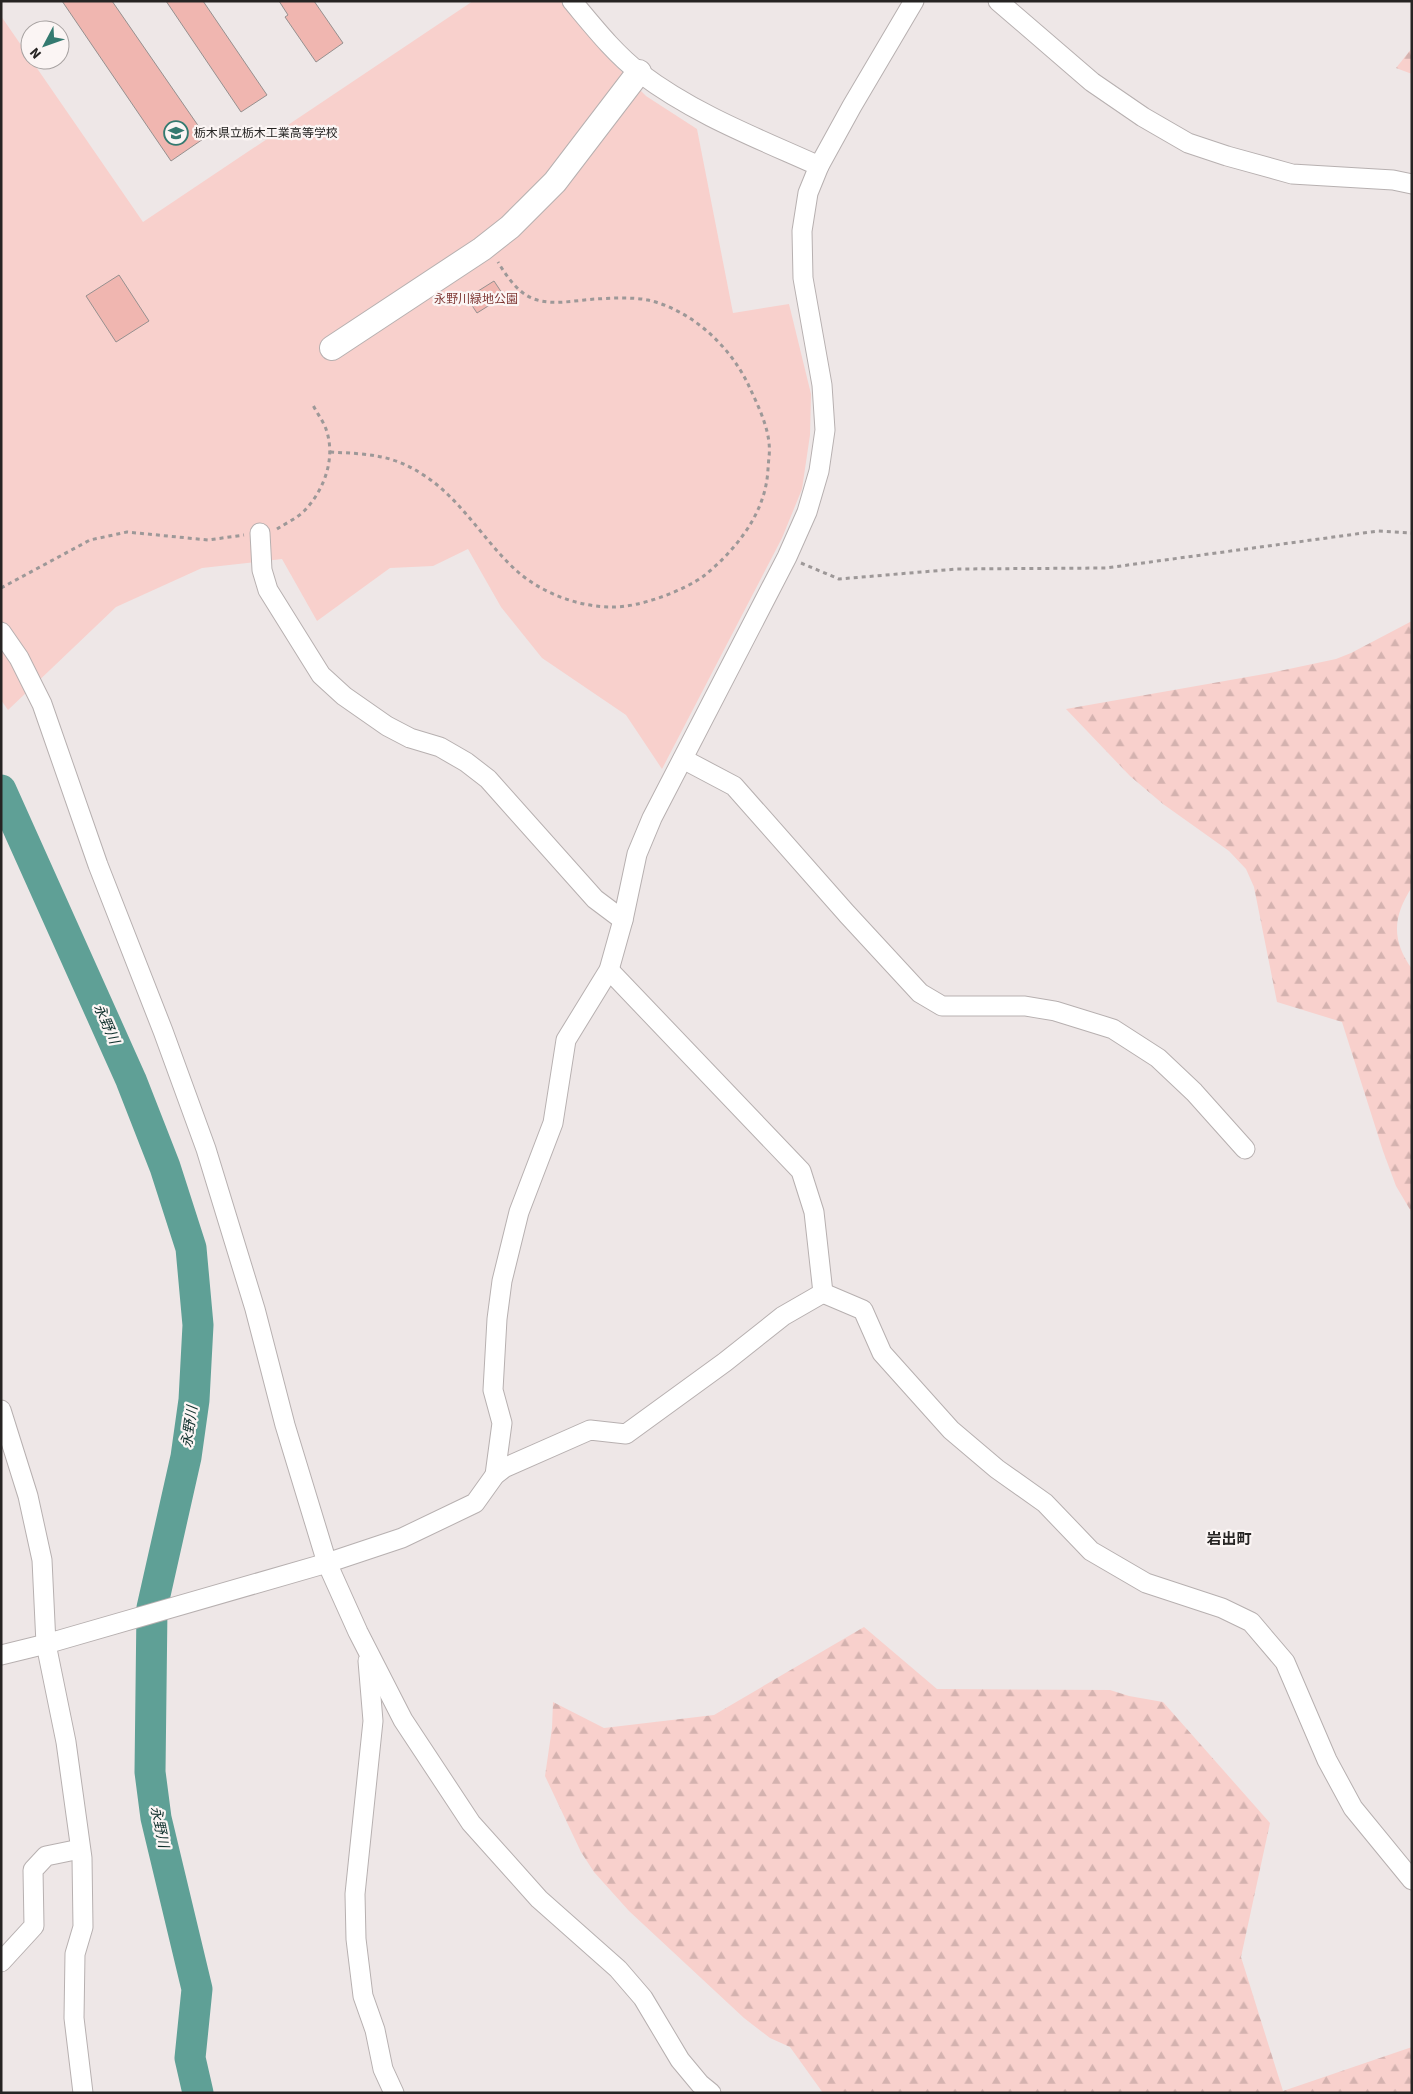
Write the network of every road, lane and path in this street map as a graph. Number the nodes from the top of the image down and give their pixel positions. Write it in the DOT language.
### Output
graph roads {
  1 [pos="572,1"];
  2 [pos="914,1"];
  3 [pos="998,1"];
  4 [pos="639,72"];
  5 [pos="819,166"];
  6 [pos="1412,184"];
  7 [pos="488,244"];
  8 [pos="332,348"];
  9 [pos="313,405"];
  10 [pos="330,452"];
  11 [pos="260,533"];
  12 [pos="1412,533"];
  13 [pos="787,557"];
  14 [pos="1,588"];
  15 [pos="1,632"];
  16 [pos="683,759"];
  17 [pos="623,920"];
  18 [pos="609,970"];
  19 [pos="1245,1149"];
  20 [pos="822,1293"];
  21 [pos="1,1410"];
  22 [pos="495,1475"];
  23 [pos="327,1563"];
  24 [pos="46,1644"];
  25 [pos="367,1648"];
  26 [pos="1,1655"];
  27 [pos="80,1849"];
  28 [pos="1412,1880"];
  29 [pos="1,1962"];
  30 [pos="83,2093"];
  31 [pos="394,2093"];
  32 [pos="712,2093"];
  1 -- 4 [label="street"];
  2 -- 5 [label="street"];
  3 -- 6 [label="street"];
  4 -- 5 [label="street"];
  4 -- 7 [label="street"];
  5 -- 13 [label="street"];
  7 -- 8 [label="street"];
  7 -- 10 [label="path"];
  9 -- 10 [label="path"];
  10 -- 11 [label="path"];
  11 -- 14 [label="path"];
  11 -- 17 [label="street"];
  12 -- 13 [label="path"];
  13 -- 16 [label="street"];
  15 -- 23 [label="street"];
  16 -- 17 [label="street"];
  16 -- 19 [label="street"];
  17 -- 18 [label="street"];
  18 -- 20 [label="street"];
  18 -- 22 [label="street"];
  20 -- 22 [label="street"];
  20 -- 28 [label="street"];
  21 -- 24 [label="street"];
  22 -- 23 [label="street"];
  23 -- 24 [label="street"];
  23 -- 25 [label="street"];
  24 -- 26 [label="street"];
  24 -- 27 [label="street"];
  25 -- 31 [label="street"];
  25 -- 32 [label="street"];
  27 -- 29 [label="street"];
  27 -- 30 [label="street"];
}
